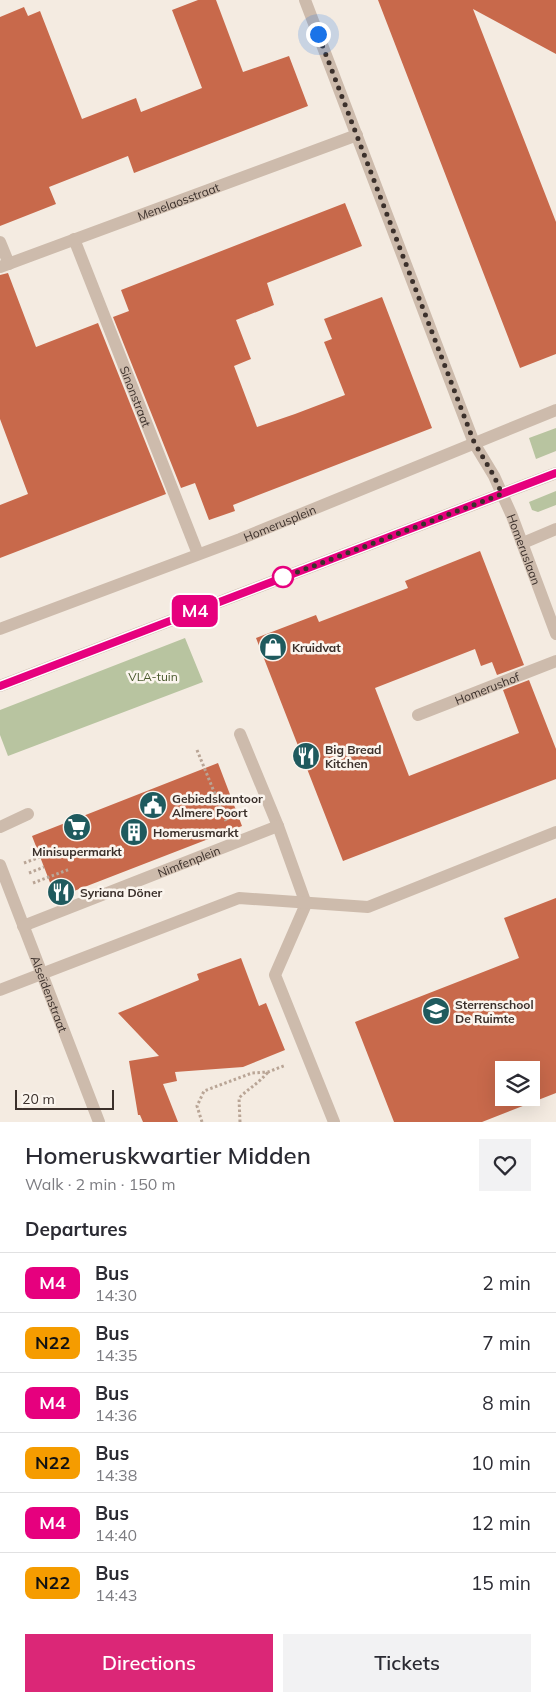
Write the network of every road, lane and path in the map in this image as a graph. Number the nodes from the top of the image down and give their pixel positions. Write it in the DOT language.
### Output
graph roads {
  1 [pos="305,0"];
  2 [pos="357,135"];
  3 [pos="74,239"];
  4 [pos="0,242"];
  5 [pos="4,265"];
  6 [pos="556,410"];
  7 [pos="474,442"];
  8 [pos="556,473"];
  9 [pos="502,494"];
  10 [pos="556,529"];
  11 [pos="523,543"];
  12 [pos="198,554"];
  13 [pos="0,629"];
  14 [pos="556,634"];
  15 [pos="556,661"];
  16 [pos="0,686"];
  17 [pos="418,715"];
  18 [pos="240,734"];
  19 [pos="197,750"];
  20 [pos="28,814"];
  21 [pos="278,826"];
  22 [pos="0,827"];
  23 [pos="556,832"];
  24 [pos="234,843"];
  25 [pos="62,849"];
  26 [pos="24,864"];
  27 [pos="0,865"];
  28 [pos="44,867"];
  29 [pos="70,869"];
  30 [pos="28,873"];
  31 [pos="32,884"];
  32 [pos="306,904"];
  33 [pos="23,926"];
  34 [pos="42,974"];
  35 [pos="0,990"];
  36 [pos="99,1122"];
  37 [pos="202,1122"];
  38 [pos="240,1122"];
  39 [pos="334,1122"];
  1 -- 2 [label="street, Homeruslaan"];
  2 -- 3 [label="street, Menelaosstraat"];
  2 -- 7 [label="street, Homeruslaan"];
  3 -- 5 [label="street, Menelaosstraat"];
  3 -- 12 [label="street, Sinonstraat"];
  4 -- 5 [label="street"];
  6 -- 7 [label="street, Homerusplein"];
  7 -- 9 [label="street, Homeruslaan"];
  7 -- 12 [label="street, Homerusplein"];
  8 -- 9 [label="street"];
  9 -- 11 [label="street, Homeruslaan"];
  9 -- 16 [label="street"];
  10 -- 11 [label="street"];
  11 -- 14 [label="street, Homeruslaan"];
  12 -- 13 [label="street, Homerusplein"];
  15 -- 17 [label="street, Homerushof"];
  18 -- 21 [label="street"];
  19 -- 24 [label="path"];
  20 -- 22 [label="street"];
  21 -- 24 [label="street, Nimfenplein"];
  21 -- 32 [label="street"];
  23 -- 32 [label="street"];
  24 -- 33 [label="street, Nimfenplein"];
  25 -- 26 [label="path"];
  27 -- 33 [label="street, Alseïdenstraat"];
  28 -- 30 [label="path"];
  29 -- 31 [label="path"];
  32 -- 34 [label="street"];
  32 -- 39 [label="street"];
  33 -- 34 [label="street, Alseïdenstraat"];
  34 -- 35 [label="street"];
  34 -- 36 [label="street, Alseïdenstraat"];
  37 -- 38 [label="path"];
}
